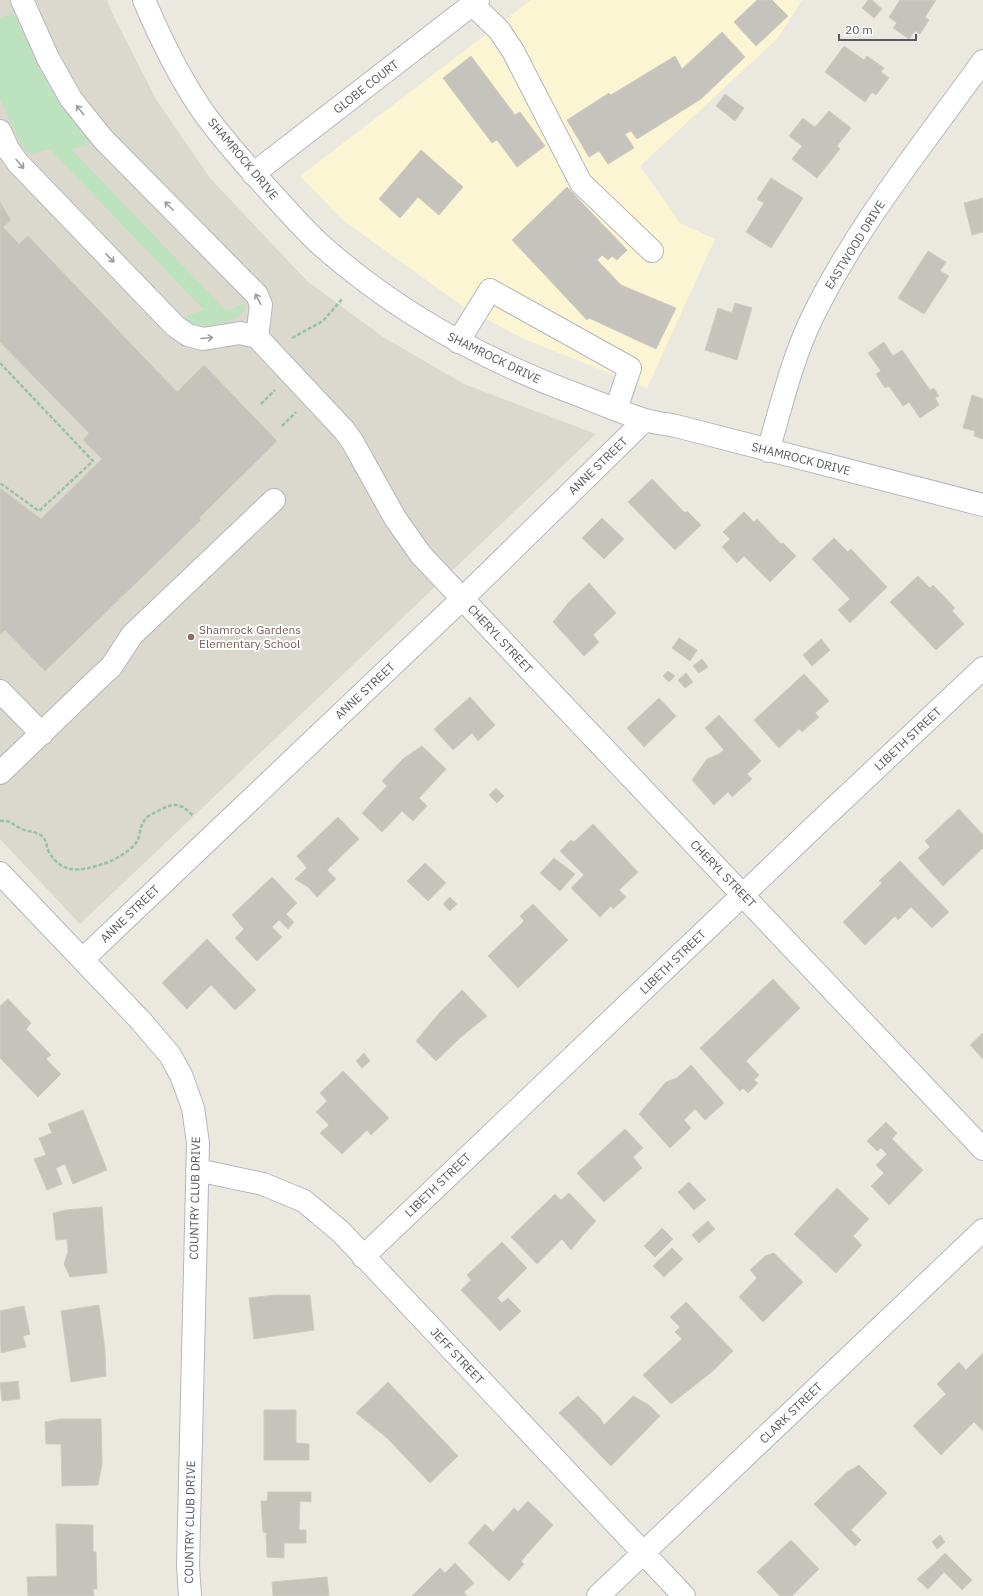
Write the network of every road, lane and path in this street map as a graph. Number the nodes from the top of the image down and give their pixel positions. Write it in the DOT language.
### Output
graph roads {
  1 [pos="22,0"];
  2 [pos="144,0"];
  3 [pos="475,2"];
  4 [pos="980,73"];
  5 [pos="0,131"];
  6 [pos="253,174"];
  7 [pos="652,251"];
  8 [pos="343,298"];
  9 [pos="257,337"];
  10 [pos="288,342"];
  11 [pos="458,342"];
  12 [pos="0,363"];
  13 [pos="616,409"];
  14 [pos="646,420"];
  15 [pos="768,450"];
  16 [pos="0,483"];
  17 [pos="274,500"];
  18 [pos="983,505"];
  19 [pos="462,599"];
  20 [pos="983,668"];
  21 [pos="0,691"];
  22 [pos="42,734"];
  23 [pos="0,774"];
  24 [pos="193,816"];
  25 [pos="0,821"];
  26 [pos="0,873"];
  27 [pos="743,895"];
  28 [pos="82,959"];
  29 [pos="983,1149"];
  30 [pos="197,1170"];
  31 [pos="983,1230"];
  32 [pos="363,1257"];
  33 [pos="643,1553"];
  34 [pos="190,1596"];
  35 [pos="598,1596"];
  36 [pos="684,1596"];
  9 -- 1 [label="street, one-way"];
  2 -- 6 [label="street, SHAMROCK DRIVE"];
  3 -- 6 [label="street, GLOBE COURT"];
  3 -- 7 [label="street"];
  4 -- 15 [label="street, EASTWOOD DRIVE"];
  5 -- 9 [label="street, one-way"];
  6 -- 11 [label="street, SHAMROCK DRIVE"];
  8 -- 10 [label="path"];
  9 -- 19 [label="street, CHERYL STREET"];
  11 -- 13 [label="street, SHAMROCK DRIVE"];
  11 -- 13 [label="street"];
  12 -- 16 [label="path"];
  13 -- 14 [label="street, SHAMROCK DRIVE"];
  14 -- 15 [label="street, SHAMROCK DRIVE"];
  14 -- 19 [label="street, ANNE STREET"];
  15 -- 18 [label="street, SHAMROCK DRIVE"];
  17 -- 22 [label="street"];
  19 -- 27 [label="street, CHERYL STREET"];
  19 -- 28 [label="street, ANNE STREET"];
  20 -- 27 [label="street, LIBETH STREET"];
  21 -- 22 [label="street"];
  22 -- 23 [label="street"];
  24 -- 25 [label="path"];
  26 -- 28 [label="street, COUNTRY CLUB DRIVE"];
  27 -- 29 [label="street, CHERYL STREET"];
  27 -- 32 [label="street, LIBETH STREET"];
  28 -- 30 [label="street, COUNTRY CLUB DRIVE"];
  30 -- 32 [label="street, JEFF STREET"];
  30 -- 34 [label="street, COUNTRY CLUB DRIVE"];
  31 -- 33 [label="street, CLARK STREET"];
  32 -- 33 [label="street, JEFF STREET"];
  33 -- 35 [label="street, CLARK STREET"];
  33 -- 36 [label="street, JEFF STREET"];
}
